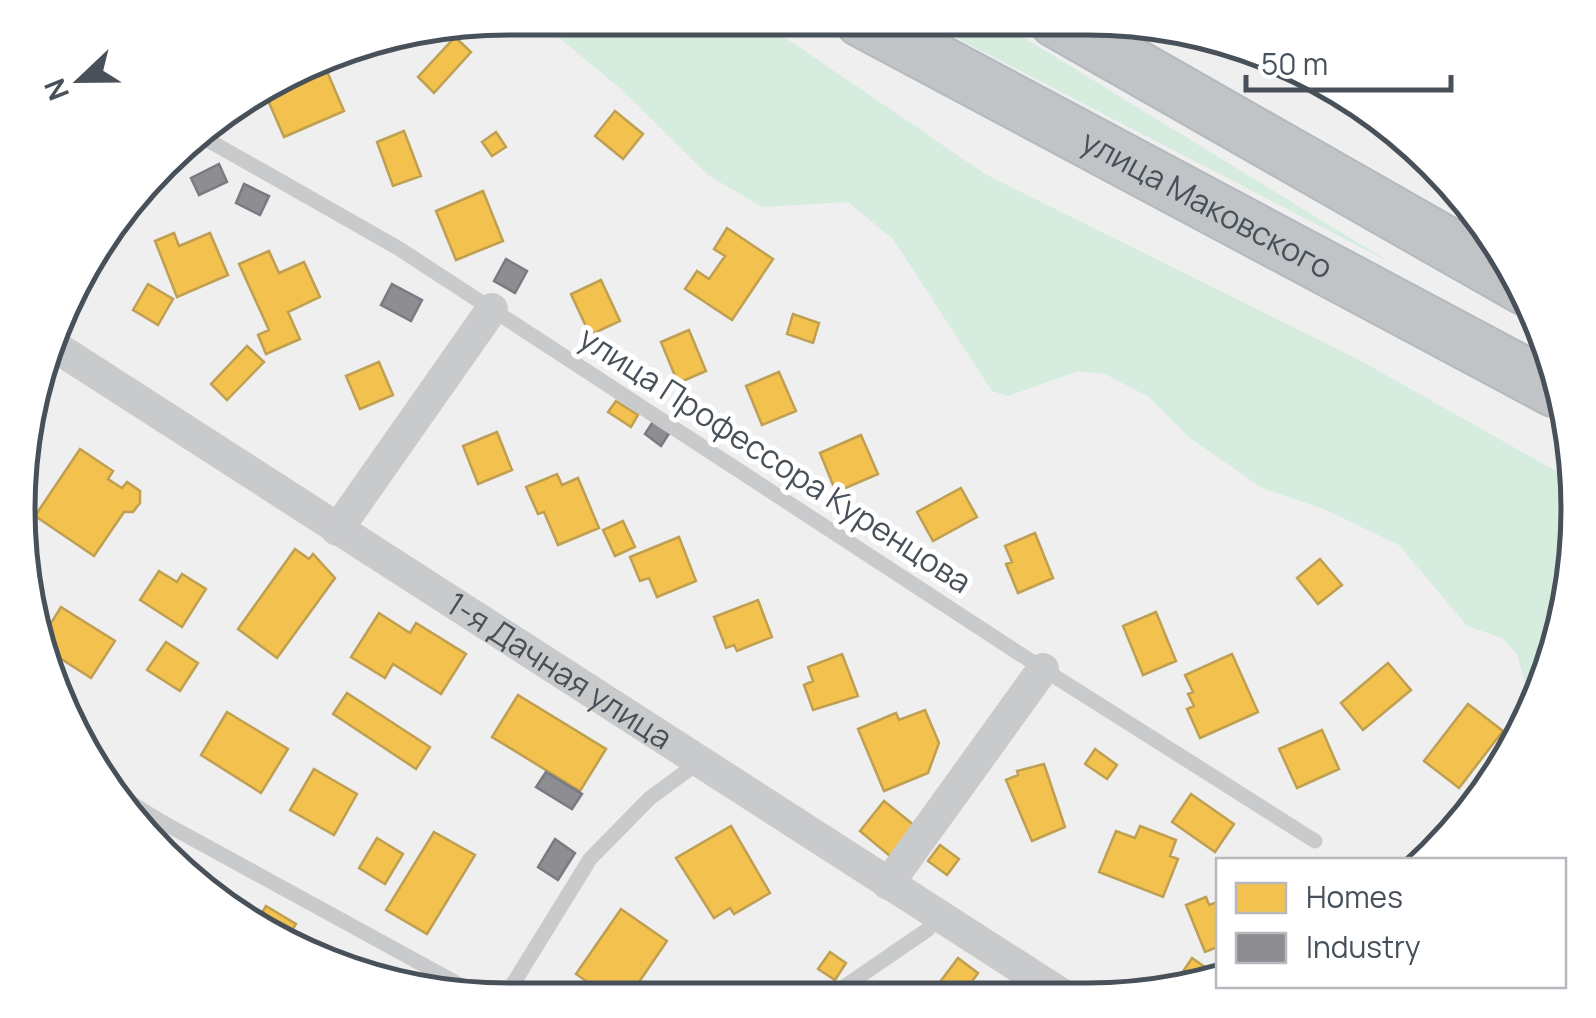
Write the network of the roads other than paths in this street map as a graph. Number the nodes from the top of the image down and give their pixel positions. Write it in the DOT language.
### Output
graph roads {
  1 [pos="893,35"];
  2 [pos="1080,35"];
  3 [pos="210,141"];
  4 [pos="1498,274"];
  5 [pos="492,309"];
  6 [pos="62,351"];
  7 [pos="1545,385"];
  8 [pos="337,530"];
  9 [pos="1043,669"];
  10 [pos="700,762"];
  11 [pos="143,810"];
  12 [pos="1315,841"];
  13 [pos="888,884"];
  14 [pos="939,916"];
  15 [pos="452,979"];
  16 [pos="513,983"];
  17 [pos="850,983"];
  18 [pos="1043,983"];
  1 -- 7 [label="highway, улица Маковского"];
  2 -- 4 [label="highway"];
  3 -- 5 [label="lane, улица Профессора Куренцова"];
  5 -- 8 [label="street"];
  5 -- 9 [label="lane, улица Профессора Куренцова"];
  6 -- 8 [label="street, 1-я Дачная улица"];
  8 -- 10 [label="street, 1-я Дачная улица"];
  9 -- 12 [label="lane, улица Профессора Куренцова"];
  9 -- 13 [label="street"];
  10 -- 13 [label="street, 1-я Дачная улица"];
  10 -- 16 [label="lane"];
  11 -- 15 [label="lane"];
  13 -- 14 [label="street, 1-я Дачная улица"];
  14 -- 17 [label="lane"];
  14 -- 18 [label="street, 1-я Дачная улица"];
}
